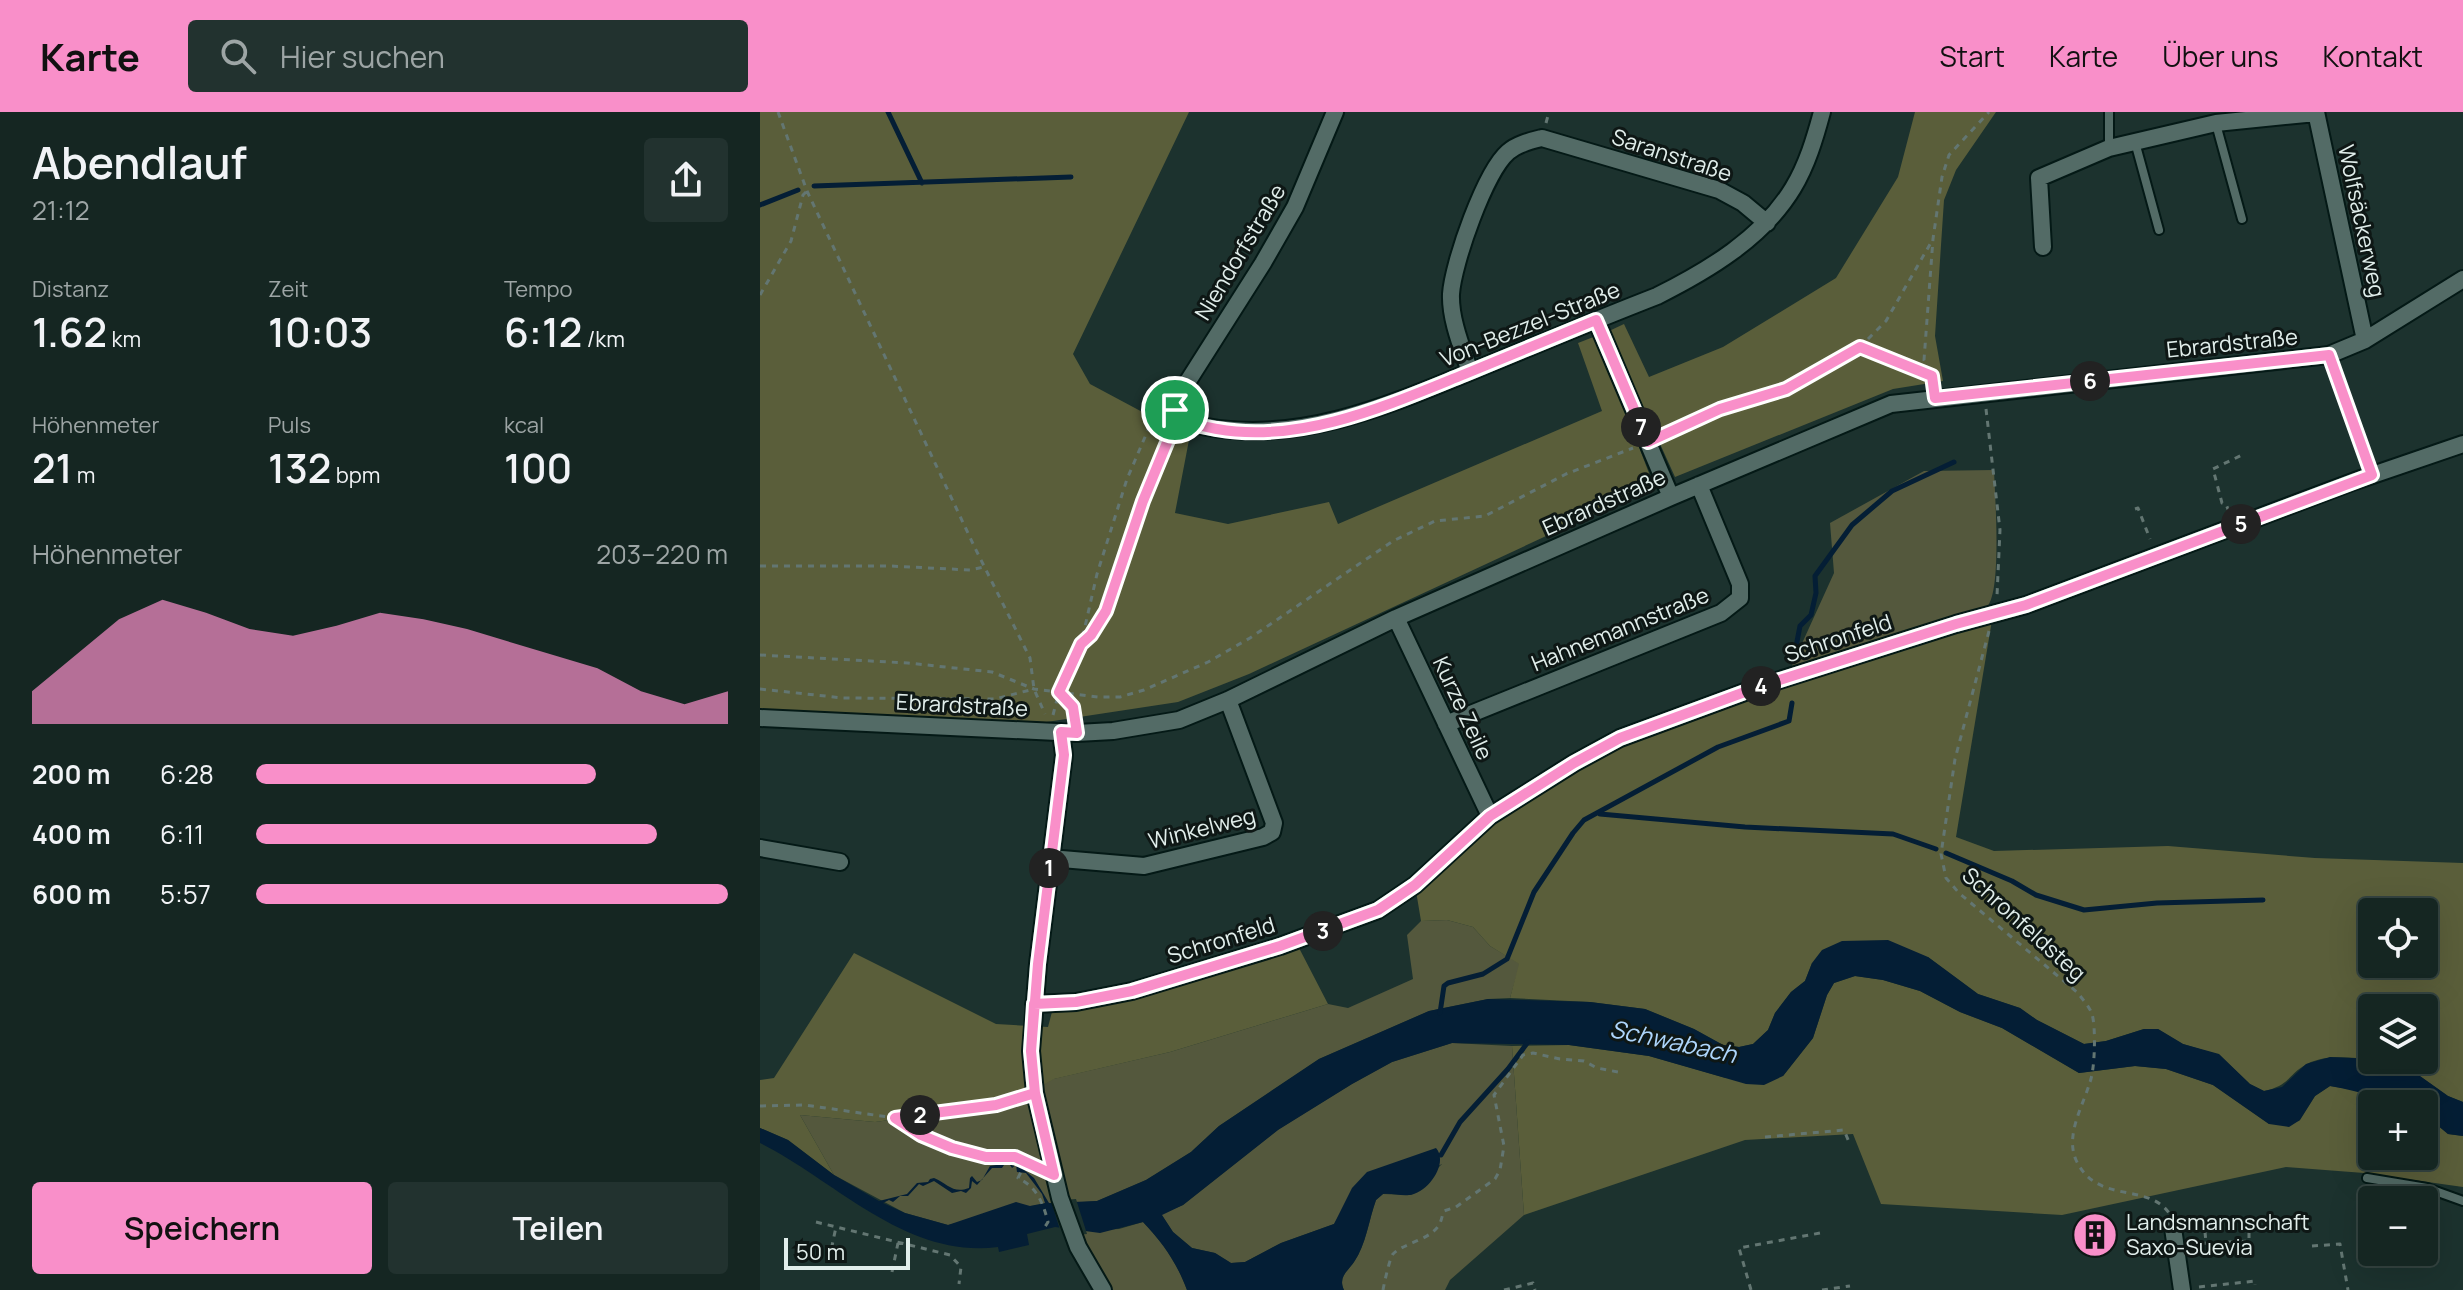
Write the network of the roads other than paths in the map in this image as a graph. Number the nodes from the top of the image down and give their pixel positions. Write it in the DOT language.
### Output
graph roads {
  1 [pos="1335,112"];
  2 [pos="1822,112"];
  3 [pos="2109,112"];
  4 [pos="2316,113"];
  5 [pos="2216,123"];
  6 [pos="2135,142"];
  7 [pos="2109,148"];
  8 [pos="2242,219"];
  9 [pos="1767,223"];
  10 [pos="2159,230"];
  11 [pos="2043,247"];
  12 [pos="2463,279"];
  13 [pos="1596,320"];
  14 [pos="2365,340"];
  15 [pos="1470,372"];
  16 [pos="1175,410"];
  17 [pos="2463,444"];
  18 [pos="1699,485"];
  19 [pos="1671,497"];
  20 [pos="1396,618"];
  21 [pos="1228,700"];
  22 [pos="760,718"];
  23 [pos="1446,724"];
  24 [pos="1069,732"];
  25 [pos="1490,816"];
  26 [pos="760,848"];
  27 [pos="1050,858"];
  28 [pos="840,862"];
  29 [pos="1034,1004"];
  30 [pos="2367,1178"];
  31 [pos="2463,1201"];
  32 [pos="2175,1236"];
  33 [pos="1103,1290"];
  34 [pos="2182,1290"];
  1 -- 16 [label="street, Niendorfstraße"];
  2 -- 9 [label="street, Von-Bezzel-Straße"];
  3 -- 7 [label="lane"];
  4 -- 5 [label="street"];
  4 -- 14 [label="street, Wolfsäckerweg"];
  5 -- 6 [label="street"];
  5 -- 8 [label="lane"];
  6 -- 7 [label="street"];
  6 -- 10 [label="lane"];
  7 -- 11 [label="street"];
  9 -- 13 [label="street, Von-Bezzel-Straße"];
  9 -- 15 [label="street, Saranstraße"];
  12 -- 14 [label="street, Ebrardstraße"];
  13 -- 15 [label="street, Von-Bezzel-Straße"];
  13 -- 19 [label="street"];
  14 -- 18 [label="street, Ebrardstraße"];
  15 -- 16 [label="street, Von-Bezzel-Straße"];
  17 -- 25 [label="street, Schronfeld"];
  18 -- 19 [label="street, Ebrardstraße"];
  18 -- 23 [label="street, Hahnemannstraße"];
  19 -- 20 [label="street, Ebrardstraße"];
  20 -- 21 [label="street, Ebrardstraße"];
  20 -- 23 [label="street, Kurze Zeile"];
  21 -- 24 [label="street, Ebrardstraße"];
  21 -- 27 [label="street, Winkelweg"];
  22 -- 24 [label="street, Ebrardstraße"];
  23 -- 25 [label="street, Kurze Zeile"];
  24 -- 27 [label="street"];
  25 -- 29 [label="street, Schronfeld"];
  26 -- 28 [label="street"];
  27 -- 29 [label="street"];
  29 -- 33 [label="street"];
  30 -- 31 [label="lane"];
  32 -- 34 [label="street"];
}
